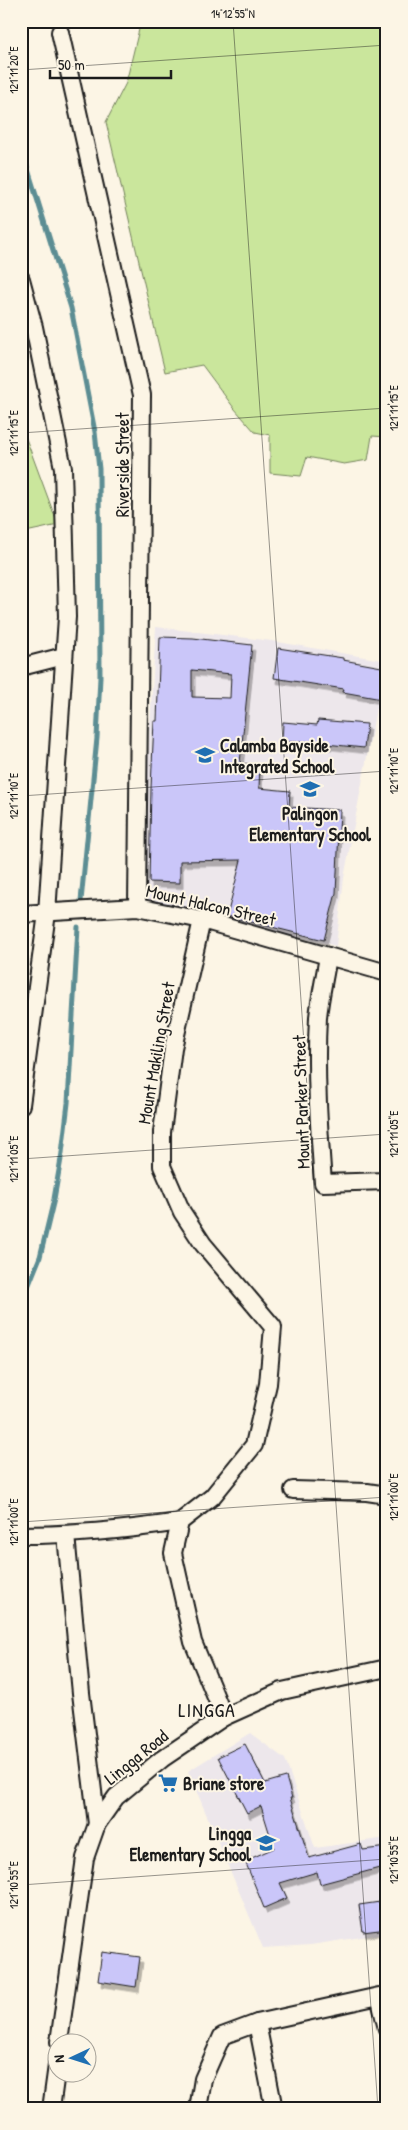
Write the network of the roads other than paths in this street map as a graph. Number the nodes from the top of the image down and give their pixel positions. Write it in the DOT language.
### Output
graph roads {
  1 [pos="60,32"];
  2 [pos="21,279"];
  3 [pos="64,656"];
  4 [pos="21,667"];
  5 [pos="137,907"];
  6 [pos="46,913"];
  7 [pos="21,914"];
  8 [pos="202,920"];
  9 [pos="328,956"];
  10 [pos="387,973"];
  11 [pos="21,1105"];
  12 [pos="387,1181"];
  13 [pos="293,1490"];
  14 [pos="387,1495"];
  15 [pos="180,1522"];
  16 [pos="21,1535"];
  17 [pos="66,1535"];
  18 [pos="387,1668"];
  19 [pos="224,1717"];
  20 [pos="96,1824"];
  21 [pos="257,2023"];
  22 [pos="387,2029"];
  23 [pos="60,2032"];
  24 [pos="55,2082"];
  25 [pos="51,2109"];
  26 [pos="198,2109"];
  27 [pos="274,2109"];
  1 -- 5 [label="street, Riverside Street"];
  2 -- 3 [label="street"];
  3 -- 4 [label="street"];
  3 -- 6 [label="street"];
  5 -- 6 [label="street, Mount Halcon Street"];
  5 -- 8 [label="street, Mount Halcon Street"];
  6 -- 7 [label="street, Mount Halcon Street"];
  6 -- 11 [label="street"];
  8 -- 9 [label="street, Mount Halcon Street"];
  8 -- 15 [label="street, Mount Makiling Street"];
  9 -- 10 [label="street, Mount Halcon Street"];
  9 -- 12 [label="street, Mount Parker Street"];
  13 -- 14 [label="street"];
  15 -- 17 [label="street"];
  15 -- 19 [label="street"];
  16 -- 17 [label="street"];
  17 -- 20 [label="street"];
  18 -- 19 [label="street, Lingga Road"];
  19 -- 20 [label="street, Lingga Road"];
  20 -- 23 [label="street, Lingga Road"];
  21 -- 22 [label="street"];
  21 -- 26 [label="street"];
  21 -- 27 [label="street"];
  24 -- 25 [label="street"];
}
